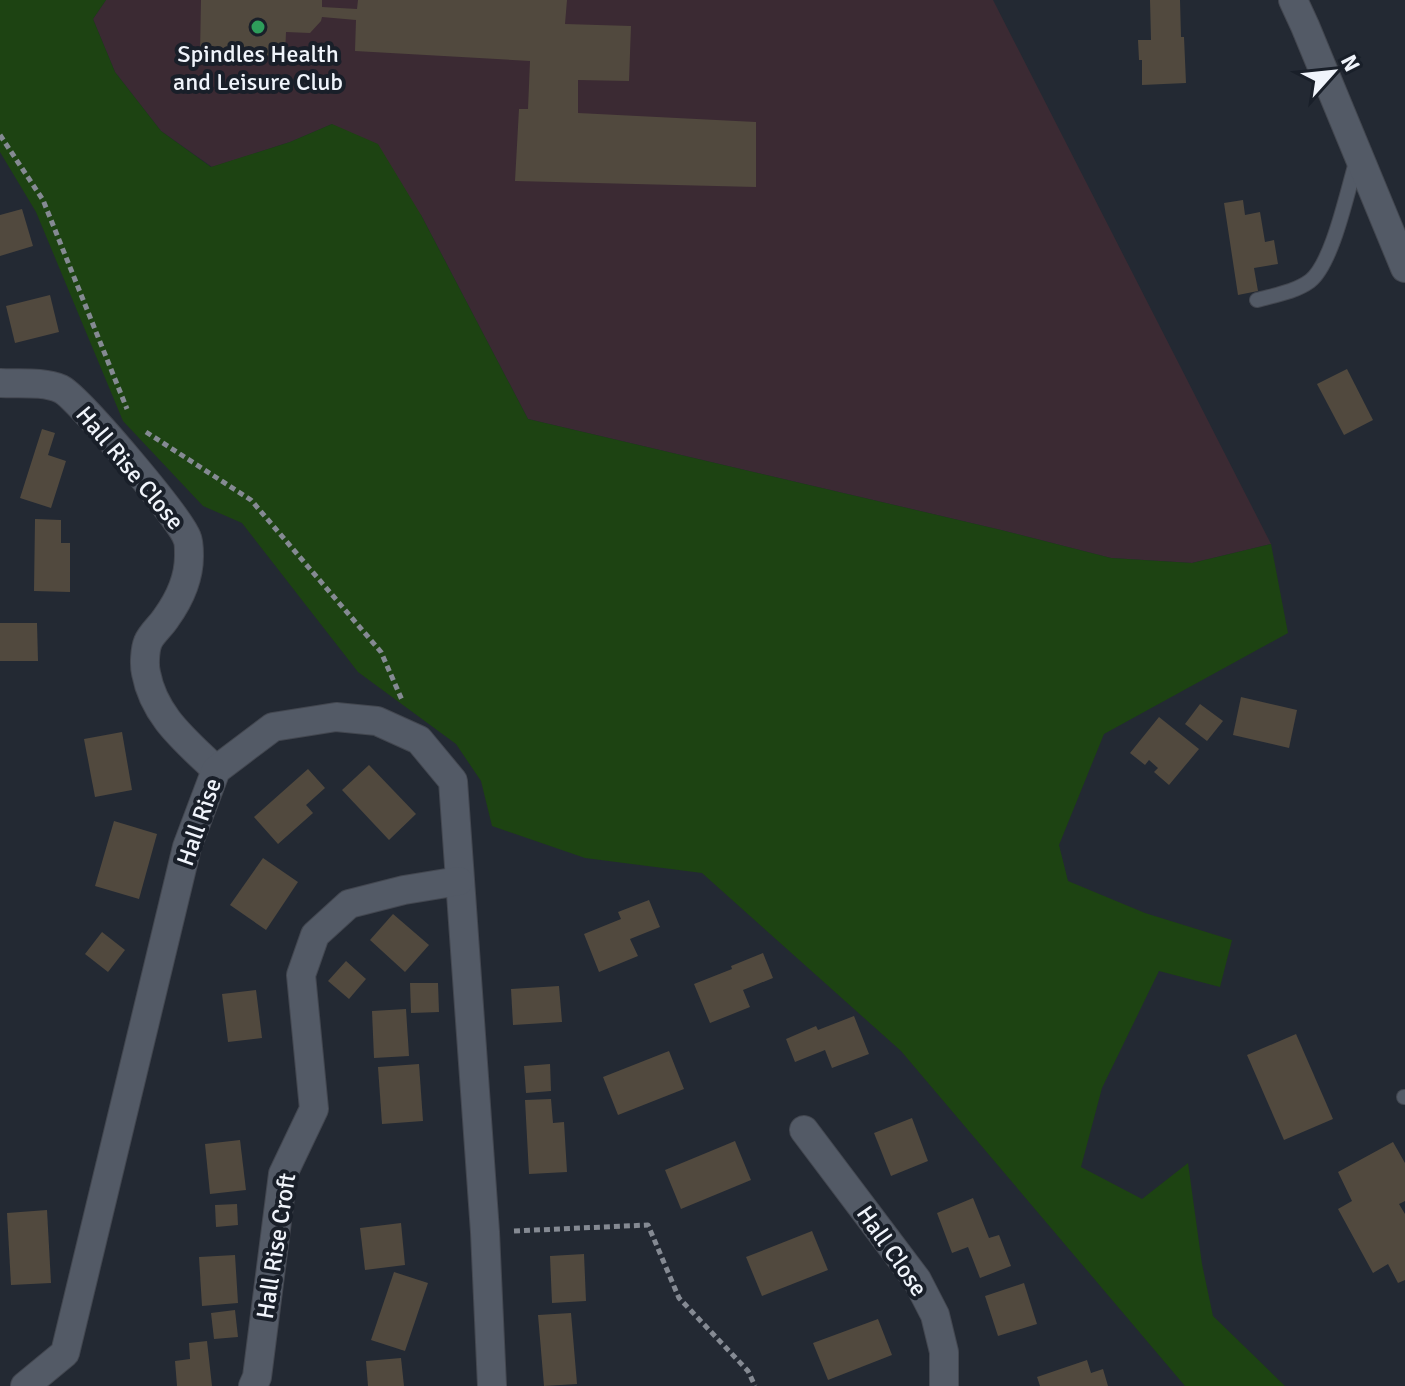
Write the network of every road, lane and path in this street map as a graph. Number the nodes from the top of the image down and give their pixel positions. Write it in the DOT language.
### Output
graph roads {
  1 [pos="1293,0"];
  2 [pos="0,135"];
  3 [pos="1358,155"];
  4 [pos="1405,268"];
  5 [pos="1257,300"];
  6 [pos="0,383"];
  7 [pos="134,417"];
  8 [pos="142,426"];
  9 [pos="419,740"];
  10 [pos="216,770"];
  11 [pos="459,881"];
  12 [pos="804,1130"];
  13 [pos="485,1232"];
  14 [pos="25,1386"];
  15 [pos="253,1386"];
  16 [pos="492,1386"];
  17 [pos="755,1386"];
  18 [pos="944,1386"];
  1 -- 3 [label="street"];
  2 -- 7 [label="path"];
  3 -- 4 [label="street"];
  3 -- 5 [label="lane"];
  6 -- 10 [label="street, Hall Rise Close"];
  8 -- 9 [label="path"];
  9 -- 10 [label="street, Hall Rise"];
  9 -- 11 [label="street, Hall Rise"];
  10 -- 14 [label="street, Hall Rise"];
  11 -- 13 [label="street, Hall Rise"];
  11 -- 15 [label="street, Hall Rise Croft"];
  12 -- 18 [label="street, Hall Close"];
  13 -- 16 [label="street, Hall Rise"];
  13 -- 17 [label="path"];
}
